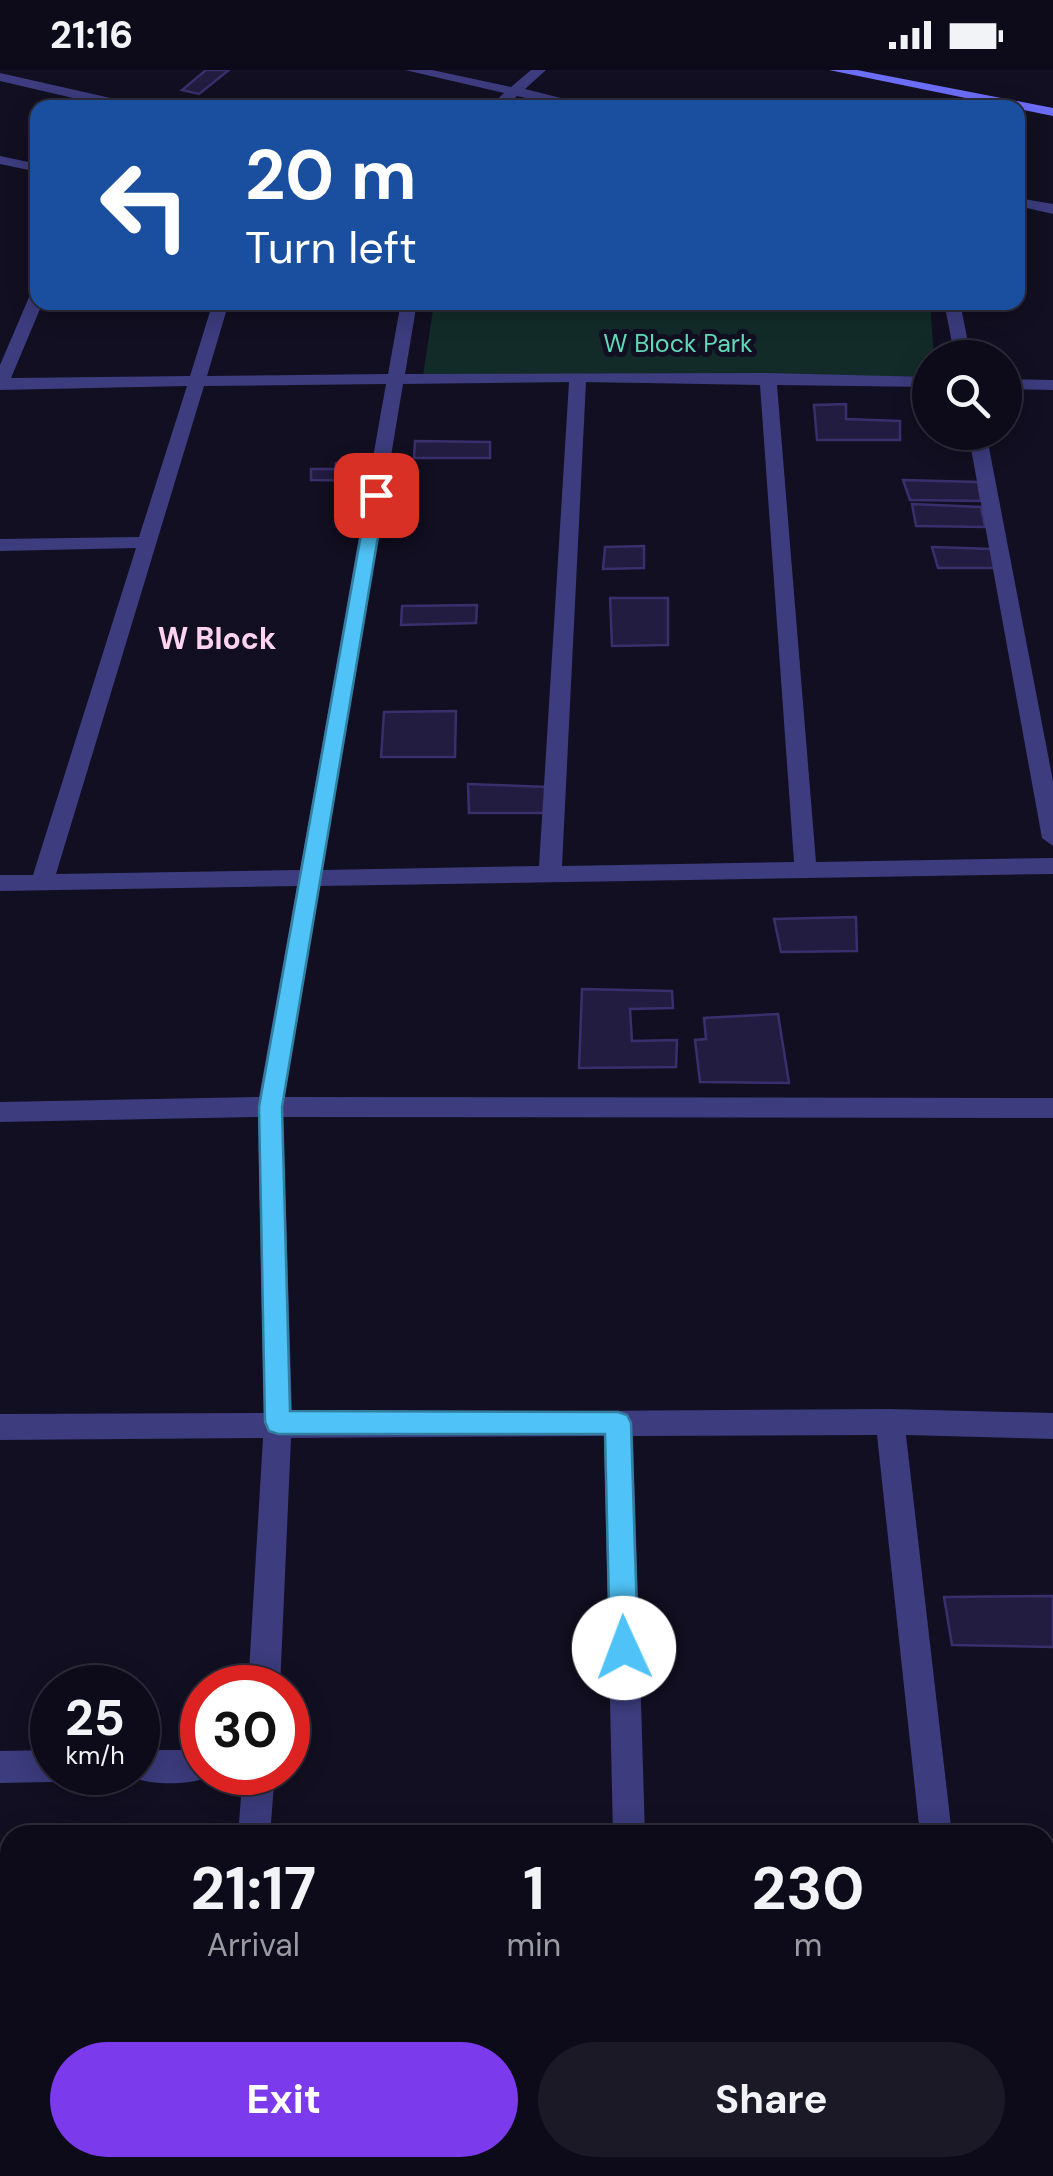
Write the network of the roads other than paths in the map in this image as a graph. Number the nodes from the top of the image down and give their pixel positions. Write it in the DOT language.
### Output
graph roads {
  1 [pos="412,70"];
  2 [pos="539,70"];
  3 [pos="836,70"];
  4 [pos="897,76"];
  5 [pos="0,78"];
  6 [pos="514,89"];
  7 [pos="100,100"];
  8 [pos="503,100"];
  9 [pos="560,100"];
  10 [pos="1001,100"];
  11 [pos="1025,106"];
  12 [pos="1053,112"];
  13 [pos="0,160"];
  14 [pos="30,166"];
  15 [pos="1025,203"];
  16 [pos="1053,209"];
  17 [pos="32,310"];
  18 [pos="220,310"];
  19 [pos="408,310"];
  20 [pos="954,310"];
  21 [pos="959,340"];
  22 [pos="578,377"];
  23 [pos="768,378"];
  24 [pos="397,380"];
  25 [pos="198,382"];
  26 [pos="912,382"];
  27 [pos="0,384"];
  28 [pos="1022,384"];
  29 [pos="1053,384"];
  30 [pos="980,450"];
  31 [pos="150,542"];
  32 [pos="0,545"];
  33 [pos="1053,838"];
  34 [pos="1053,866"];
  35 [pos="806,870"];
  36 [pos="550,874"];
  37 [pos="308,878"];
  38 [pos="42,883"];
  39 [pos="0,884"];
  40 [pos="270,1107"];
  41 [pos="1053,1108"];
  42 [pos="0,1112"];
  43 [pos="278,1422"];
  44 [pos="890,1422"];
  45 [pos="618,1423"];
  46 [pos="0,1426"];
  47 [pos="1053,1426"];
  48 [pos="265,1665"];
  49 [pos="0,1766"];
  50 [pos="30,1766"];
  51 [pos="257,1795"];
  52 [pos="255,1825"];
  53 [pos="630,1825"];
  54 [pos="935,1825"];
  1 -- 6 [label="street"];
  2 -- 6 [label="street"];
  3 -- 4 [label="main road"];
  4 -- 10 [label="main road"];
  5 -- 7 [label="street"];
  6 -- 8 [label="street"];
  6 -- 9 [label="street"];
  11 -- 12 [label="main road"];
  13 -- 14 [label="street"];
  15 -- 16 [label="street"];
  17 -- 27 [label="street"];
  18 -- 25 [label="street"];
  19 -- 24 [label="street"];
  20 -- 21 [label="street"];
  22 -- 23 [label="street"];
  22 -- 24 [label="street"];
  22 -- 36 [label="street"];
  23 -- 26 [label="street"];
  23 -- 35 [label="street"];
  24 -- 25 [label="street"];
  24 -- 37 [label="street"];
  25 -- 27 [label="street"];
  25 -- 31 [label="street"];
  28 -- 29 [label="street"];
  30 -- 33 [label="street"];
  31 -- 32 [label="street"];
  31 -- 38 [label="street"];
  34 -- 35 [label="street"];
  35 -- 36 [label="street"];
  36 -- 37 [label="street"];
  37 -- 38 [label="street"];
  37 -- 40 [label="street"];
  38 -- 39 [label="street"];
  40 -- 41 [label="street"];
  40 -- 42 [label="street"];
  40 -- 43 [label="street"];
  43 -- 45 [label="street"];
  43 -- 46 [label="street"];
  43 -- 48 [label="street"];
  44 -- 45 [label="street"];
  44 -- 47 [label="street"];
  44 -- 54 [label="street"];
  45 -- 53 [label="street"];
  49 -- 50 [label="street"];
  51 -- 52 [label="street"];
}
